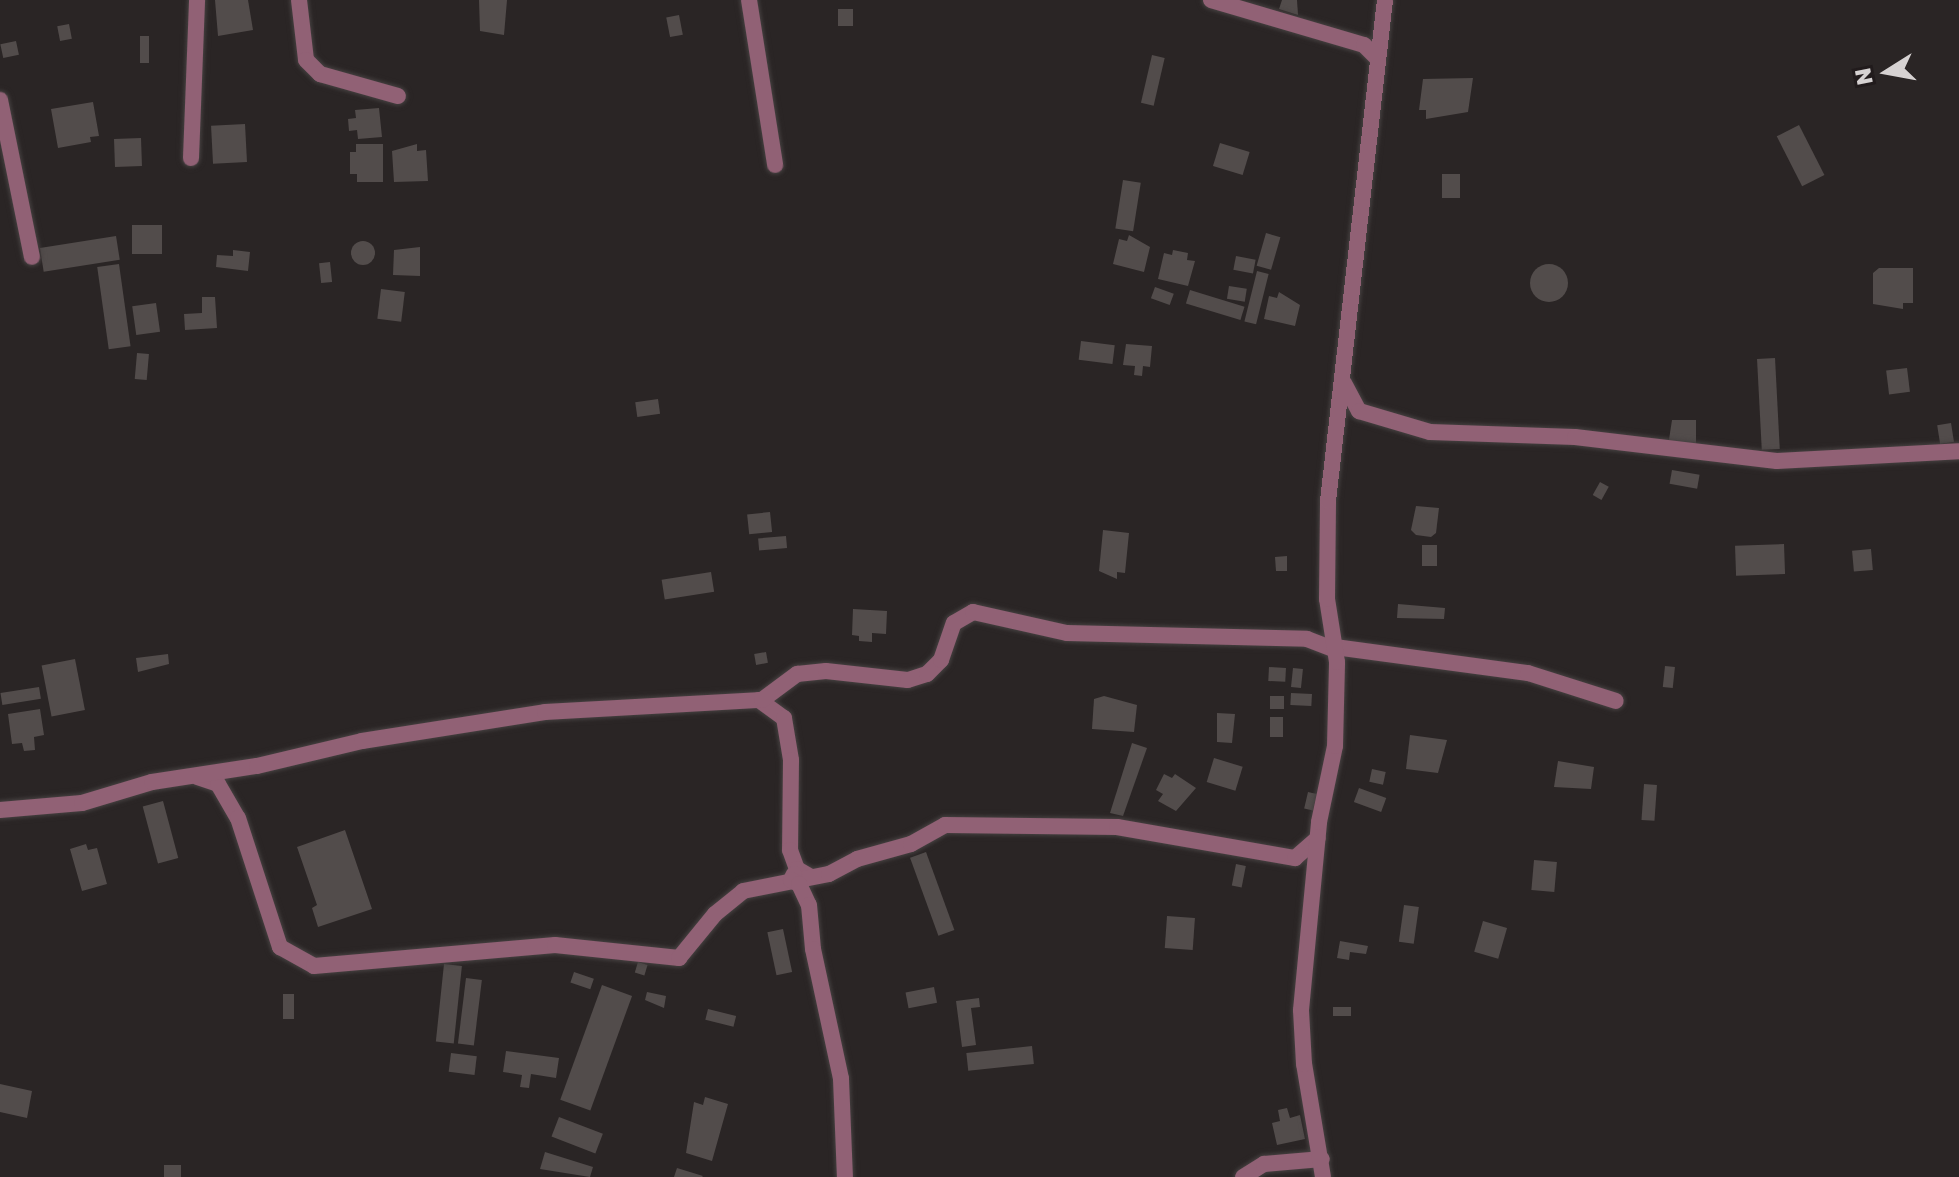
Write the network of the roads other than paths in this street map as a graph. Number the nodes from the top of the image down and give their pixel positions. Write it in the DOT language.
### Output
graph roads {
  1 [pos="197,0"];
  2 [pos="299,0"];
  3 [pos="749,0"];
  4 [pos="1211,0"];
  5 [pos="1385,0"];
  6 [pos="1371,42"];
  7 [pos="398,96"];
  8 [pos="0,100"];
  9 [pos="191,158"];
  10 [pos="775,165"];
  11 [pos="32,257"];
  12 [pos="1341,374"];
  13 [pos="1359,411"];
  14 [pos="1335,430"];
  15 [pos="1959,451"];
  16 [pos="1332,627"];
  17 [pos="1318,641"];
  18 [pos="1335,649"];
  19 [pos="790,680"];
  20 [pos="759,700"];
  21 [pos="1616,701"];
  22 [pos="784,718"];
  23 [pos="187,775"];
  24 [pos="0,810"];
  25 [pos="1318,838"];
  26 [pos="1295,858"];
  27 [pos="1316,871"];
  28 [pos="800,875"];
  29 [pos="1322,1159"];
  30 [pos="845,1177"];
  31 [pos="1243,1177"];
  32 [pos="1323,1177"];
  1 -- 9 [label="street"];
  2 -- 7 [label="street"];
  3 -- 10 [label="street"];
  4 -- 6 [label="street"];
  5 -- 6 [label="street"];
  6 -- 12 [label="street"];
  8 -- 11 [label="street"];
  12 -- 13 [label="street"];
  12 -- 14 [label="street"];
  13 -- 14 [label="street"];
  13 -- 15 [label="street"];
  14 -- 16 [label="street"];
  16 -- 17 [label="street"];
  16 -- 18 [label="street"];
  17 -- 18 [label="street"];
  17 -- 19 [label="street"];
  18 -- 21 [label="street"];
  18 -- 25 [label="street"];
  19 -- 20 [label="street"];
  19 -- 22 [label="street"];
  20 -- 22 [label="street"];
  20 -- 23 [label="street"];
  22 -- 28 [label="street"];
  23 -- 24 [label="street"];
  23 -- 28 [label="street"];
  25 -- 26 [label="street"];
  25 -- 27 [label="street"];
  26 -- 27 [label="street"];
  26 -- 28 [label="street"];
  27 -- 29 [label="street"];
  28 -- 30 [label="street"];
  29 -- 31 [label="street"];
  29 -- 32 [label="street"];
}
